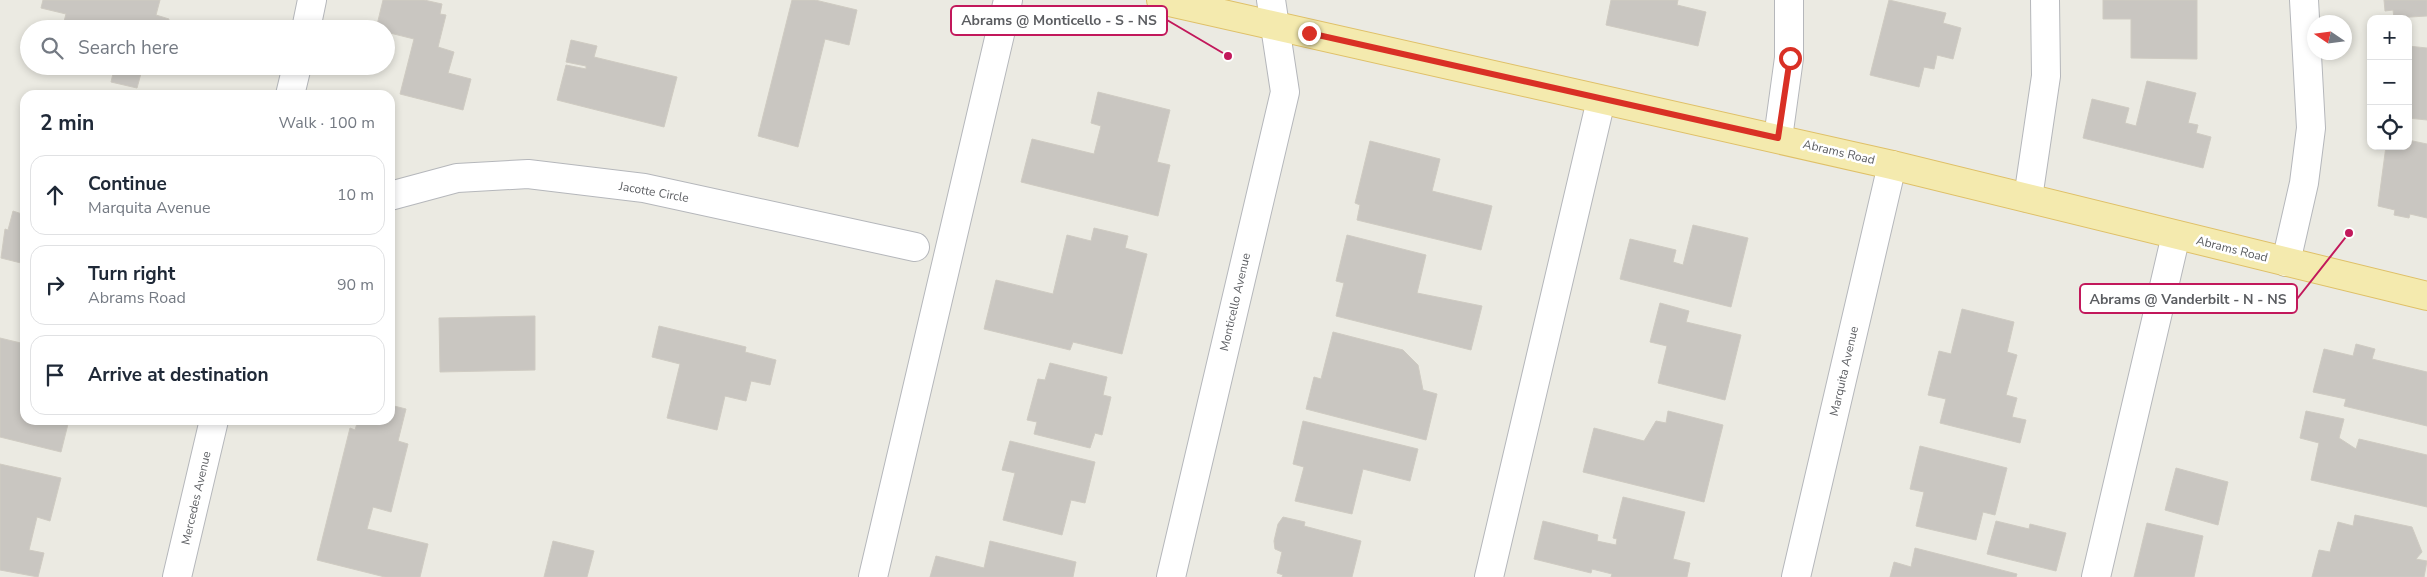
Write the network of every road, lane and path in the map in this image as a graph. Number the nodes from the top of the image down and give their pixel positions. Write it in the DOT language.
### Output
graph roads {
  1 [pos="312,0"];
  2 [pos="1008,0"];
  3 [pos="1160,0"];
  4 [pos="1789,0"];
  5 [pos="2045,0"];
  6 [pos="2304,0"];
  7 [pos="1273,13"];
  8 [pos="308,20"];
  9 [pos="295,75"];
  10 [pos="291,90"];
  11 [pos="1602,100"];
  12 [pos="1778,138"];
  13 [pos="1892,165"];
  14 [pos="395,195"];
  15 [pos="2028,198"];
  16 [pos="2176,235"];
  17 [pos="915,247"];
  18 [pos="2286,262"];
  19 [pos="2427,296"];
  20 [pos="213,425"];
  21 [pos="177,577"];
  22 [pos="873,577"];
  23 [pos="1171,577"];
  24 [pos="1489,577"];
  25 [pos="1796,577"];
  26 [pos="2096,577"];
  1 -- 8 [label="street"];
  2 -- 22 [label="street"];
  3 -- 7 [label="main road, Abrams Road"];
  4 -- 12 [label="street"];
  5 -- 15 [label="street"];
  6 -- 18 [label="street"];
  7 -- 11 [label="main road, Abrams Road"];
  7 -- 23 [label="street, Monticello Avenue"];
  9 -- 10 [label="street"];
  11 -- 12 [label="main road, Abrams Road"];
  11 -- 24 [label="street"];
  12 -- 13 [label="main road, Abrams Road"];
  13 -- 15 [label="main road, Abrams Road"];
  13 -- 25 [label="street, Marquita Avenue"];
  14 -- 17 [label="street, Jacotte Circle"];
  15 -- 16 [label="main road, Abrams Road"];
  16 -- 18 [label="main road, Abrams Road"];
  16 -- 26 [label="street"];
  18 -- 19 [label="main road, Abrams Road"];
  20 -- 21 [label="street, Mercedes Avenue"];
}
